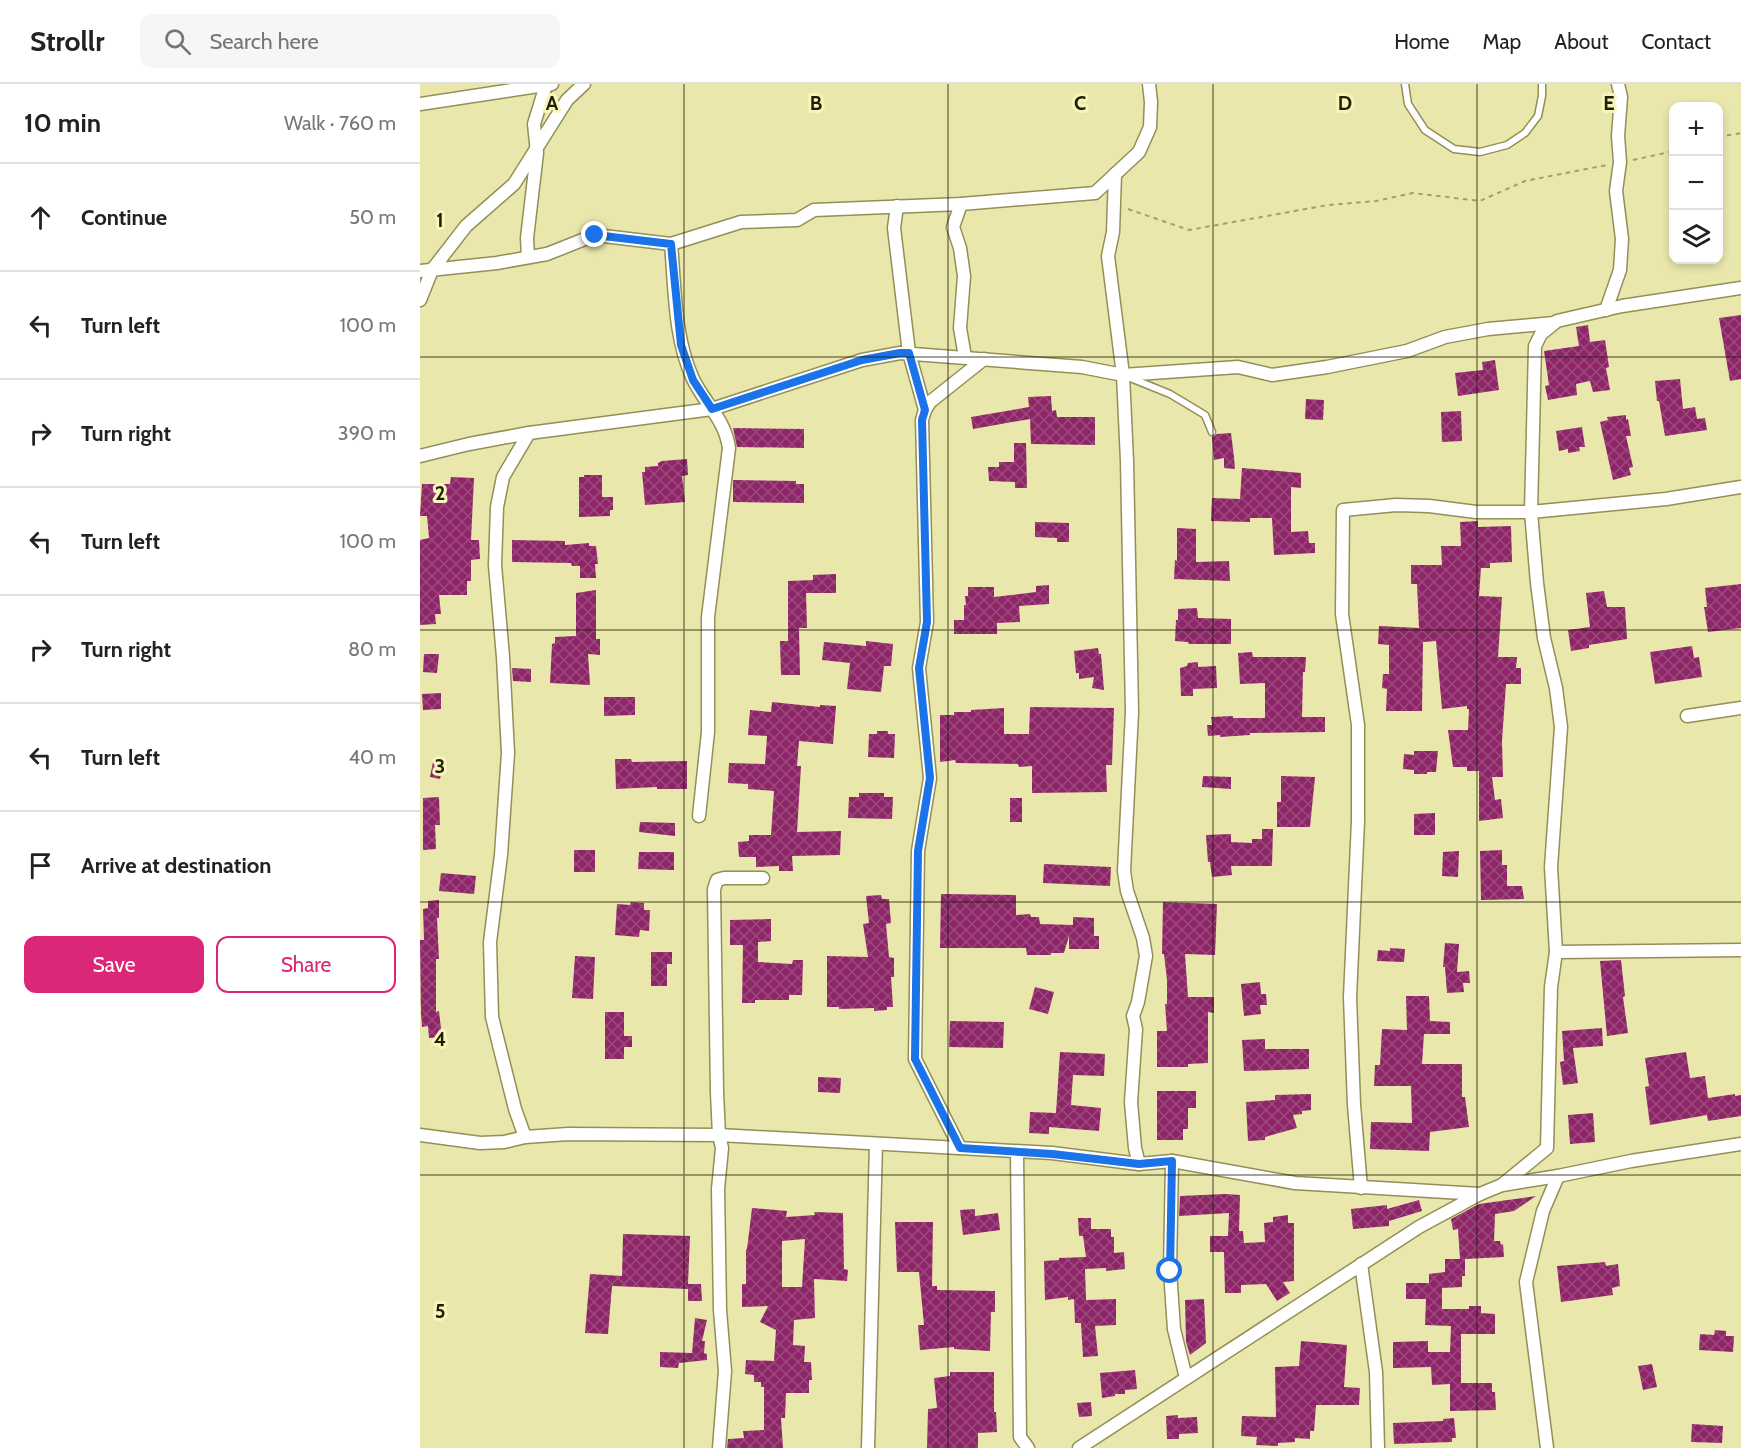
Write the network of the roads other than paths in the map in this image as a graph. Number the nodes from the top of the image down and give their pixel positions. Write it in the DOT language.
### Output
graph roads {
  1 [pos="467,84"];
  2 [pos="549,84"];
  3 [pos="584,84"];
  4 [pos="1149,84"];
  5 [pos="1405,84"];
  6 [pos="1542,84"];
  7 [pos="1618,84"];
  8 [pos="476,95"];
  9 [pos="420,104"];
  10 [pos="536,148"];
  11 [pos="1115,174"];
  12 [pos="961,204"];
  13 [pos="897,206"];
  14 [pos="671,244"];
  15 [pos="528,257"];
  16 [pos="426,271"];
  17 [pos="1741,288"];
  18 [pos="420,300"];
  19 [pos="1606,310"];
  20 [pos="1554,323"];
  21 [pos="909,353"];
  22 [pos="965,357"];
  23 [pos="984,359"];
  24 [pos="1123,375"];
  25 [pos="712,409"];
  26 [pos="925,410"];
  27 [pos="1212,432"];
  28 [pos="529,433"];
  29 [pos="420,456"];
  30 [pos="1741,487"];
  31 [pos="1531,512"];
  32 [pos="1741,708"];
  33 [pos="1687,716"];
  34 [pos="699,816"];
  35 [pos="763,878"];
  36 [pos="1741,950"];
  37 [pos="1556,952"];
  38 [pos="420,1135"];
  39 [pos="719,1135"];
  40 [pos="525,1137"];
  41 [pos="876,1144"];
  42 [pos="1741,1144"];
  43 [pos="960,1148"];
  44 [pos="1017,1152"];
  45 [pos="1172,1161"];
  46 [pos="1139,1164"];
  47 [pos="1558,1176"];
  48 [pos="1502,1185"];
  49 [pos="1361,1188"];
  50 [pos="1480,1194"];
  51 [pos="1361,1264"];
  52 [pos="1185,1378"];
  53 [pos="719,1448"];
  54 [pos="868,1448"];
  55 [pos="1028,1448"];
  56 [pos="1079,1448"];
  57 [pos="1378,1448"];
  58 [pos="1547,1448"];
  1 -- 8 [label="street"];
  2 -- 8 [label="street"];
  2 -- 10 [label="street"];
  3 -- 10 [label="street"];
  4 -- 11 [label="street"];
  5 -- 6 [label="lane"];
  7 -- 19 [label="street"];
  8 -- 9 [label="street"];
  10 -- 15 [label="street"];
  10 -- 16 [label="street"];
  11 -- 12 [label="street"];
  11 -- 24 [label="street"];
  12 -- 13 [label="street"];
  12 -- 22 [label="street"];
  13 -- 14 [label="street"];
  13 -- 21 [label="street"];
  14 -- 15 [label="street"];
  14 -- 25 [label="street"];
  15 -- 16 [label="street"];
  16 -- 18 [label="street"];
  17 -- 19 [label="street"];
  19 -- 20 [label="street"];
  20 -- 24 [label="street"];
  20 -- 31 [label="street"];
  21 -- 22 [label="street"];
  21 -- 25 [label="street"];
  21 -- 26 [label="street"];
  22 -- 23 [label="street"];
  23 -- 24 [label="street"];
  23 -- 26 [label="street"];
  24 -- 27 [label="lane"];
  24 -- 46 [label="street"];
  25 -- 28 [label="street"];
  25 -- 34 [label="street"];
  26 -- 43 [label="street"];
  28 -- 29 [label="street"];
  28 -- 40 [label="street"];
  30 -- 31 [label="street"];
  31 -- 37 [label="street"];
  31 -- 49 [label="street"];
  32 -- 33 [label="street"];
  35 -- 39 [label="street"];
  36 -- 37 [label="street"];
  37 -- 48 [label="street"];
  38 -- 40 [label="street"];
  39 -- 40 [label="street"];
  39 -- 41 [label="street"];
  39 -- 53 [label="street"];
  41 -- 43 [label="street"];
  41 -- 54 [label="street"];
  42 -- 47 [label="street"];
  43 -- 44 [label="street"];
  44 -- 46 [label="street"];
  44 -- 55 [label="street"];
  45 -- 46 [label="street"];
  45 -- 49 [label="street"];
  45 -- 52 [label="street"];
  47 -- 48 [label="street"];
  47 -- 58 [label="street"];
  48 -- 50 [label="street"];
  49 -- 50 [label="street"];
  50 -- 51 [label="street"];
  51 -- 52 [label="street"];
  51 -- 57 [label="street"];
  52 -- 56 [label="street"];
}
